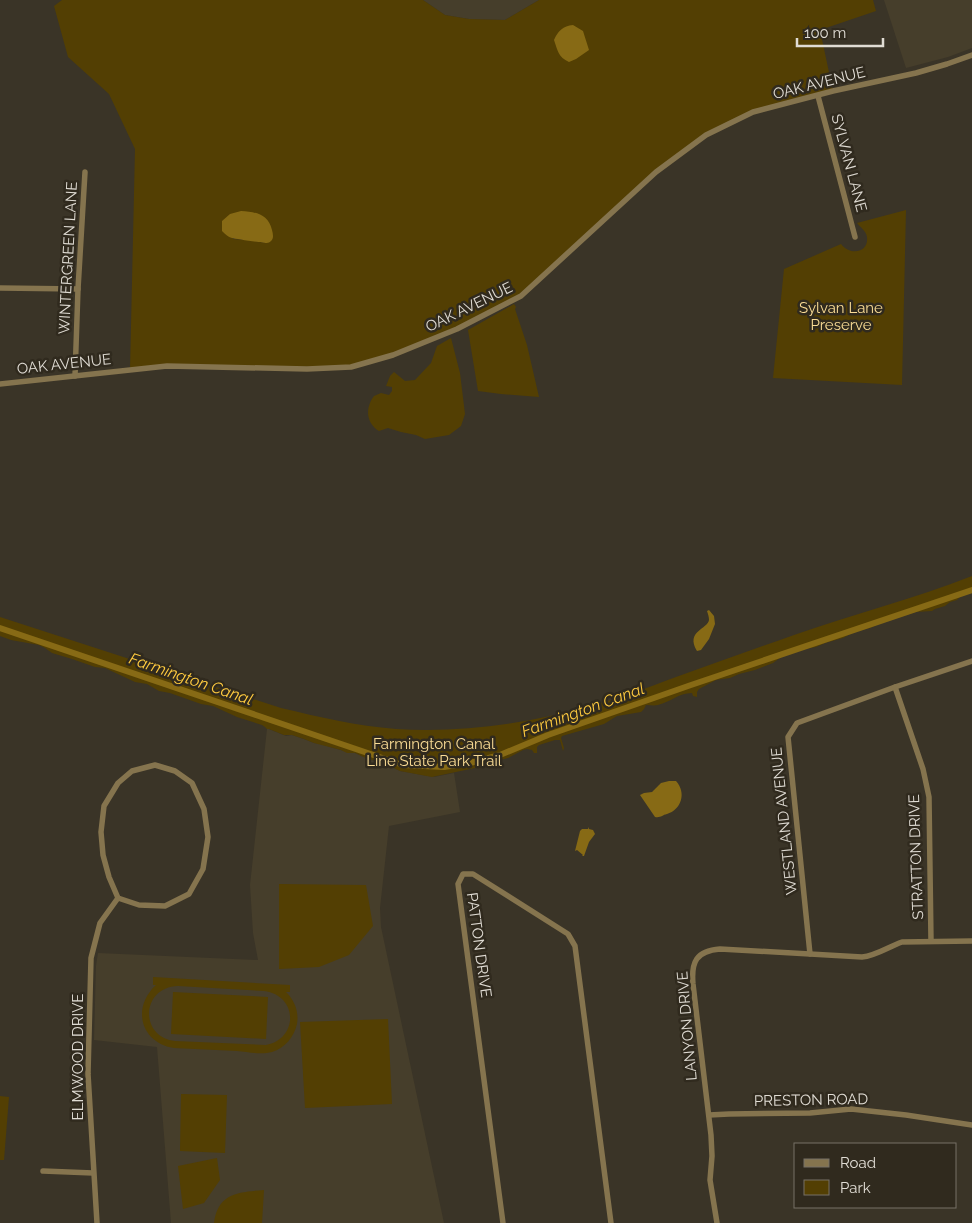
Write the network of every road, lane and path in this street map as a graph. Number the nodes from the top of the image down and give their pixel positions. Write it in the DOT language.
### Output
graph roads {
  1 [pos="972,55"];
  2 [pos="818,96"];
  3 [pos="85,172"];
  4 [pos="855,237"];
  5 [pos="0,288"];
  6 [pos="78,289"];
  7 [pos="74,376"];
  8 [pos="0,384"];
  9 [pos="972,661"];
  10 [pos="895,688"];
  11 [pos="118,898"];
  12 [pos="931,941"];
  13 [pos="972,941"];
  14 [pos="810,954"];
  15 [pos="709,1115"];
  16 [pos="972,1125"];
  17 [pos="43,1171"];
  18 [pos="94,1172"];
  19 [pos="97,1223"];
  20 [pos="503,1223"];
  21 [pos="611,1223"];
  22 [pos="717,1223"];
  1 -- 2 [label="street, OAK AVENUE"];
  2 -- 4 [label="street, SYLVAN LANE"];
  2 -- 7 [label="street, OAK AVENUE"];
  3 -- 6 [label="street, WINTERGREEN LANE"];
  5 -- 6 [label="street"];
  6 -- 7 [label="street, WINTERGREEN LANE"];
  7 -- 8 [label="street, OAK AVENUE"];
  9 -- 10 [label="street, WESTLAND AVENUE"];
  10 -- 12 [label="street, STRATTON DRIVE"];
  10 -- 14 [label="street, WESTLAND AVENUE"];
  11 -- 11 [label="street"];
  11 -- 18 [label="street, ELMWOOD DRIVE"];
  12 -- 13 [label="street, LANYON DRIVE"];
  12 -- 14 [label="street, LANYON DRIVE"];
  14 -- 15 [label="street, LANYON DRIVE"];
  15 -- 16 [label="street, PRESTON ROAD"];
  15 -- 22 [label="street, LANYON DRIVE"];
  17 -- 18 [label="street"];
  18 -- 19 [label="street, ELMWOOD DRIVE"];
  20 -- 21 [label="street, PATTON DRIVE"];
}
